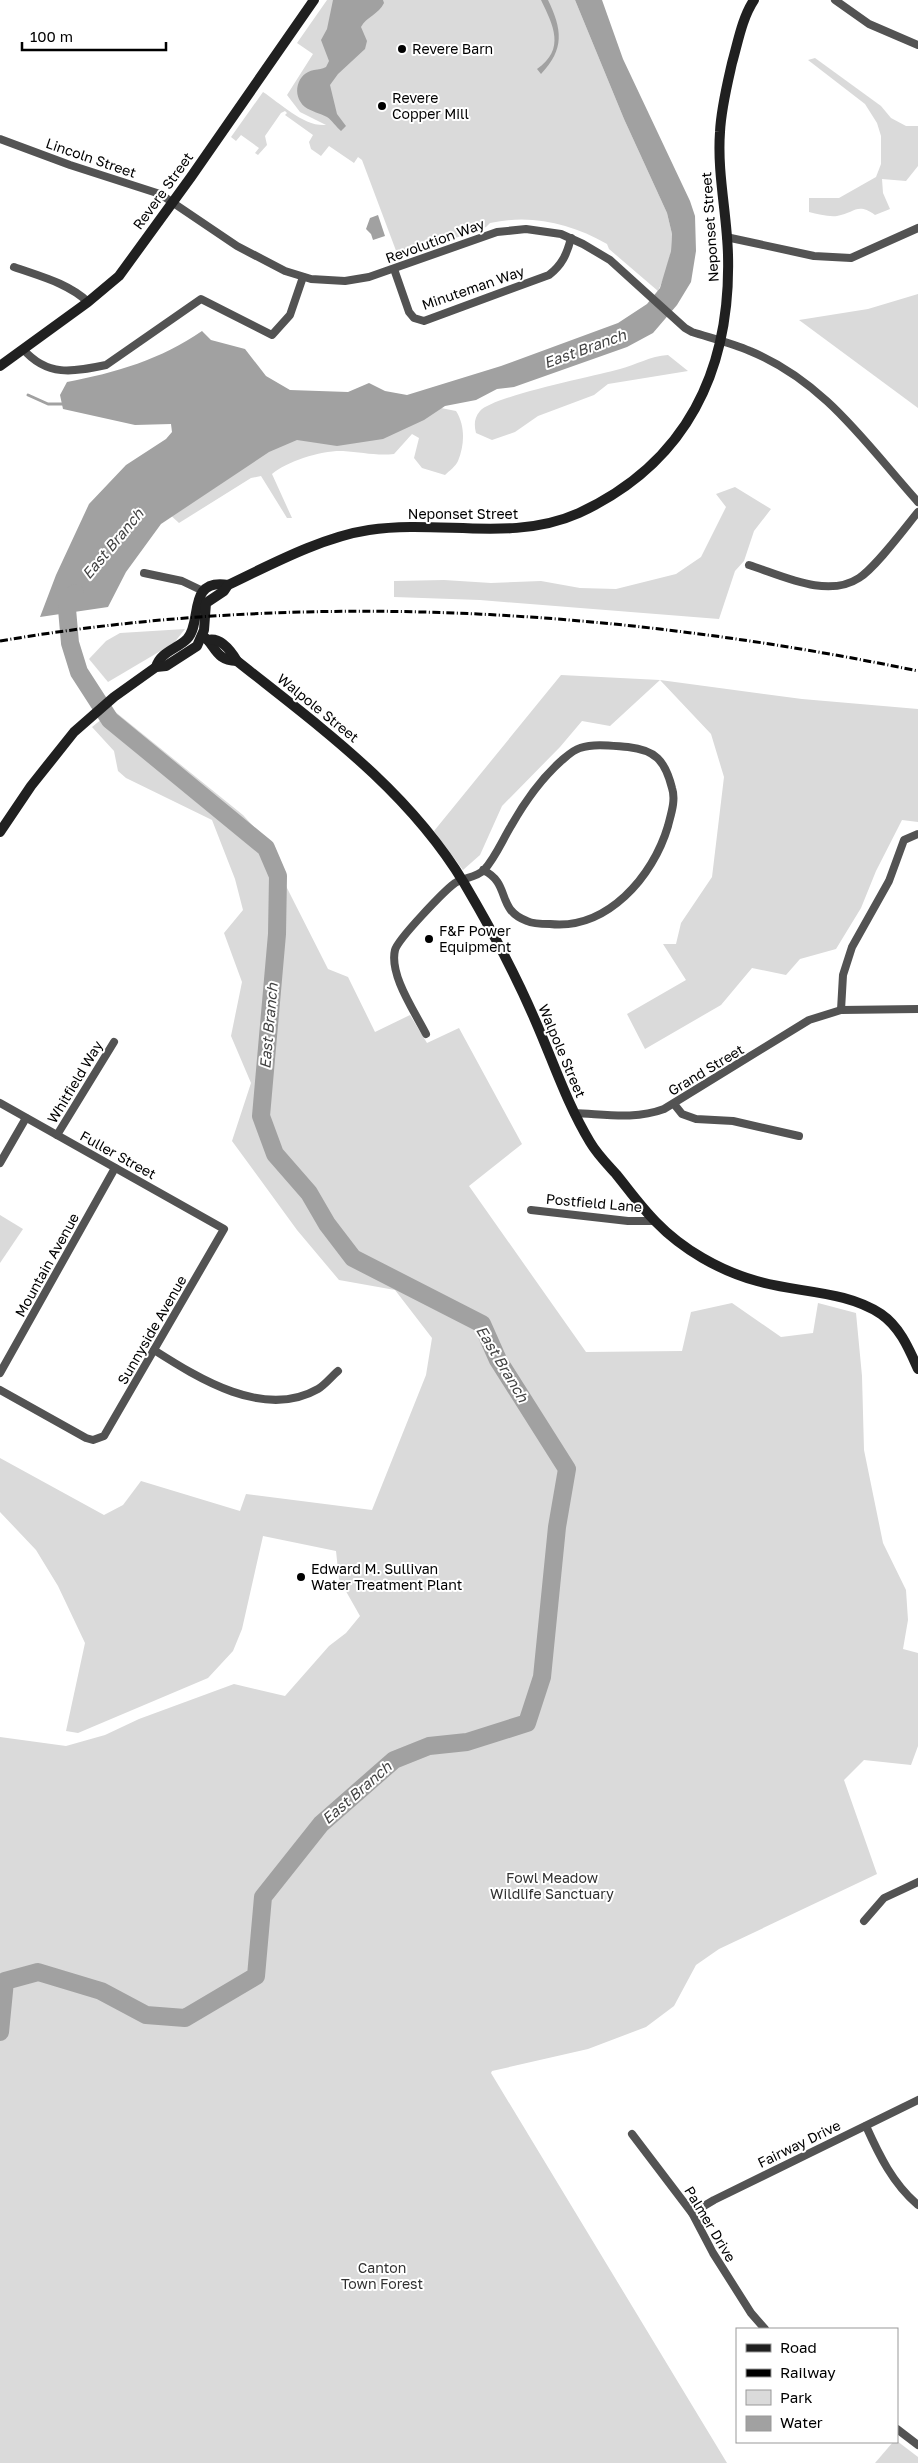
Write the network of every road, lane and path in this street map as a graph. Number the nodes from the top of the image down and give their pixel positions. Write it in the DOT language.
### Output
graph roads {
  1 [pos="314,0"];
  2 [pos="754,0"];
  3 [pos="835,0"];
  4 [pos="918,45"];
  5 [pos="0,138"];
  6 [pos="173,202"];
  7 [pos="918,228"];
  8 [pos="571,238"];
  9 [pos="726,238"];
  10 [pos="14,267"];
  11 [pos="394,268"];
  12 [pos="302,277"];
  13 [pos="88,302"];
  14 [pos="722,341"];
  15 [pos="23,349"];
  16 [pos="0,366"];
  17 [pos="918,502"];
  18 [pos="918,512"];
  19 [pos="749,565"];
  20 [pos="144,573"];
  21 [pos="228,585"];
  22 [pos="203,591"];
  23 [pos="192,632"];
  24 [pos="205,638"];
  25 [pos="156,667"];
  26 [pos="0,832"];
  27 [pos="918,834"];
  28 [pos="483,870"];
  29 [pos="462,880"];
  30 [pos="918,1008"];
  31 [pos="841,1010"];
  32 [pos="426,1034"];
  33 [pos="114,1042"];
  34 [pos="0,1103"];
  35 [pos="674,1104"];
  36 [pos="574,1113"];
  37 [pos="26,1118"];
  38 [pos="57,1135"];
  39 [pos="799,1136"];
  40 [pos="0,1163"];
  41 [pos="115,1168"];
  42 [pos="531,1210"];
  43 [pos="655,1221"];
  44 [pos="224,1229"];
  45 [pos="154,1350"];
  46 [pos="916,1357"];
  47 [pos="918,1369"];
  48 [pos="338,1372"];
  49 [pos="0,1373"];
  50 [pos="0,1390"];
  51 [pos="918,1882"];
  52 [pos="864,1921"];
  53 [pos="918,2100"];
  54 [pos="866,2126"];
  55 [pos="632,2134"];
  56 [pos="918,2205"];
  57 [pos="692,2213"];
  58 [pos="765,2328"];
  59 [pos="898,2430"];
  60 [pos="918,2445"];
  1 -- 6 [label="main road, Revere Street"];
  2 -- 9 [label="main road, Neponset Street"];
  3 -- 4 [label="street"];
  5 -- 6 [label="street, Lincoln Street"];
  6 -- 12 [label="street, Revolution Way"];
  6 -- 13 [label="main road, Revere Street"];
  7 -- 9 [label="street"];
  8 -- 11 [label="street, Revolution Way"];
  8 -- 11 [label="street, Minuteman Way"];
  8 -- 14 [label="street, Revolution Way"];
  9 -- 14 [label="main road, Neponset Street"];
  10 -- 13 [label="street"];
  11 -- 12 [label="street, Revolution Way"];
  12 -- 15 [label="street"];
  13 -- 15 [label="main road, Revere Street"];
  14 -- 17 [label="street, Revolution Way"];
  14 -- 21 [label="main road, Neponset Street"];
  15 -- 16 [label="main road, Revere Street"];
  18 -- 19 [label="street"];
  20 -- 22 [label="street"];
  21 -- 22 [label="main road, Neponset Street"];
  21 -- 24 [label="main road, Neponset Street"];
  22 -- 23 [label="main road"];
  23 -- 24 [label="main road, Walpole Street"];
  23 -- 25 [label="main road"];
  24 -- 25 [label="main road"];
  24 -- 29 [label="main road, Walpole Street"];
  25 -- 26 [label="main road"];
  27 -- 31 [label="street"];
  28 -- 28 [label="street"];
  28 -- 29 [label="street"];
  29 -- 32 [label="street"];
  29 -- 36 [label="main road, Walpole Street"];
  30 -- 31 [label="street, Grand Street"];
  31 -- 35 [label="street, Grand Street"];
  33 -- 38 [label="street, Whitfield Way"];
  34 -- 37 [label="street, Fuller Street"];
  35 -- 36 [label="street, Grand Street"];
  35 -- 39 [label="street"];
  36 -- 43 [label="main road, Walpole Street"];
  37 -- 38 [label="street, Fuller Street"];
  37 -- 40 [label="street"];
  38 -- 41 [label="street, Fuller Street"];
  41 -- 44 [label="street, Fuller Street"];
  41 -- 49 [label="street, Mountain Avenue"];
  42 -- 43 [label="street, Postfield Lane"];
  43 -- 46 [label="main road, Walpole Street"];
  44 -- 45 [label="street, Sunnyside Avenue"];
  45 -- 48 [label="street"];
  45 -- 50 [label="street, Sunnyside Avenue"];
  46 -- 47 [label="main road, Walpole Street"];
  51 -- 52 [label="street"];
  53 -- 54 [label="street, Fairway Drive"];
  54 -- 56 [label="street"];
  54 -- 57 [label="street, Fairway Drive"];
  55 -- 57 [label="street, Palmer Drive"];
  57 -- 58 [label="street, Palmer Drive"];
  59 -- 60 [label="street"];
}
